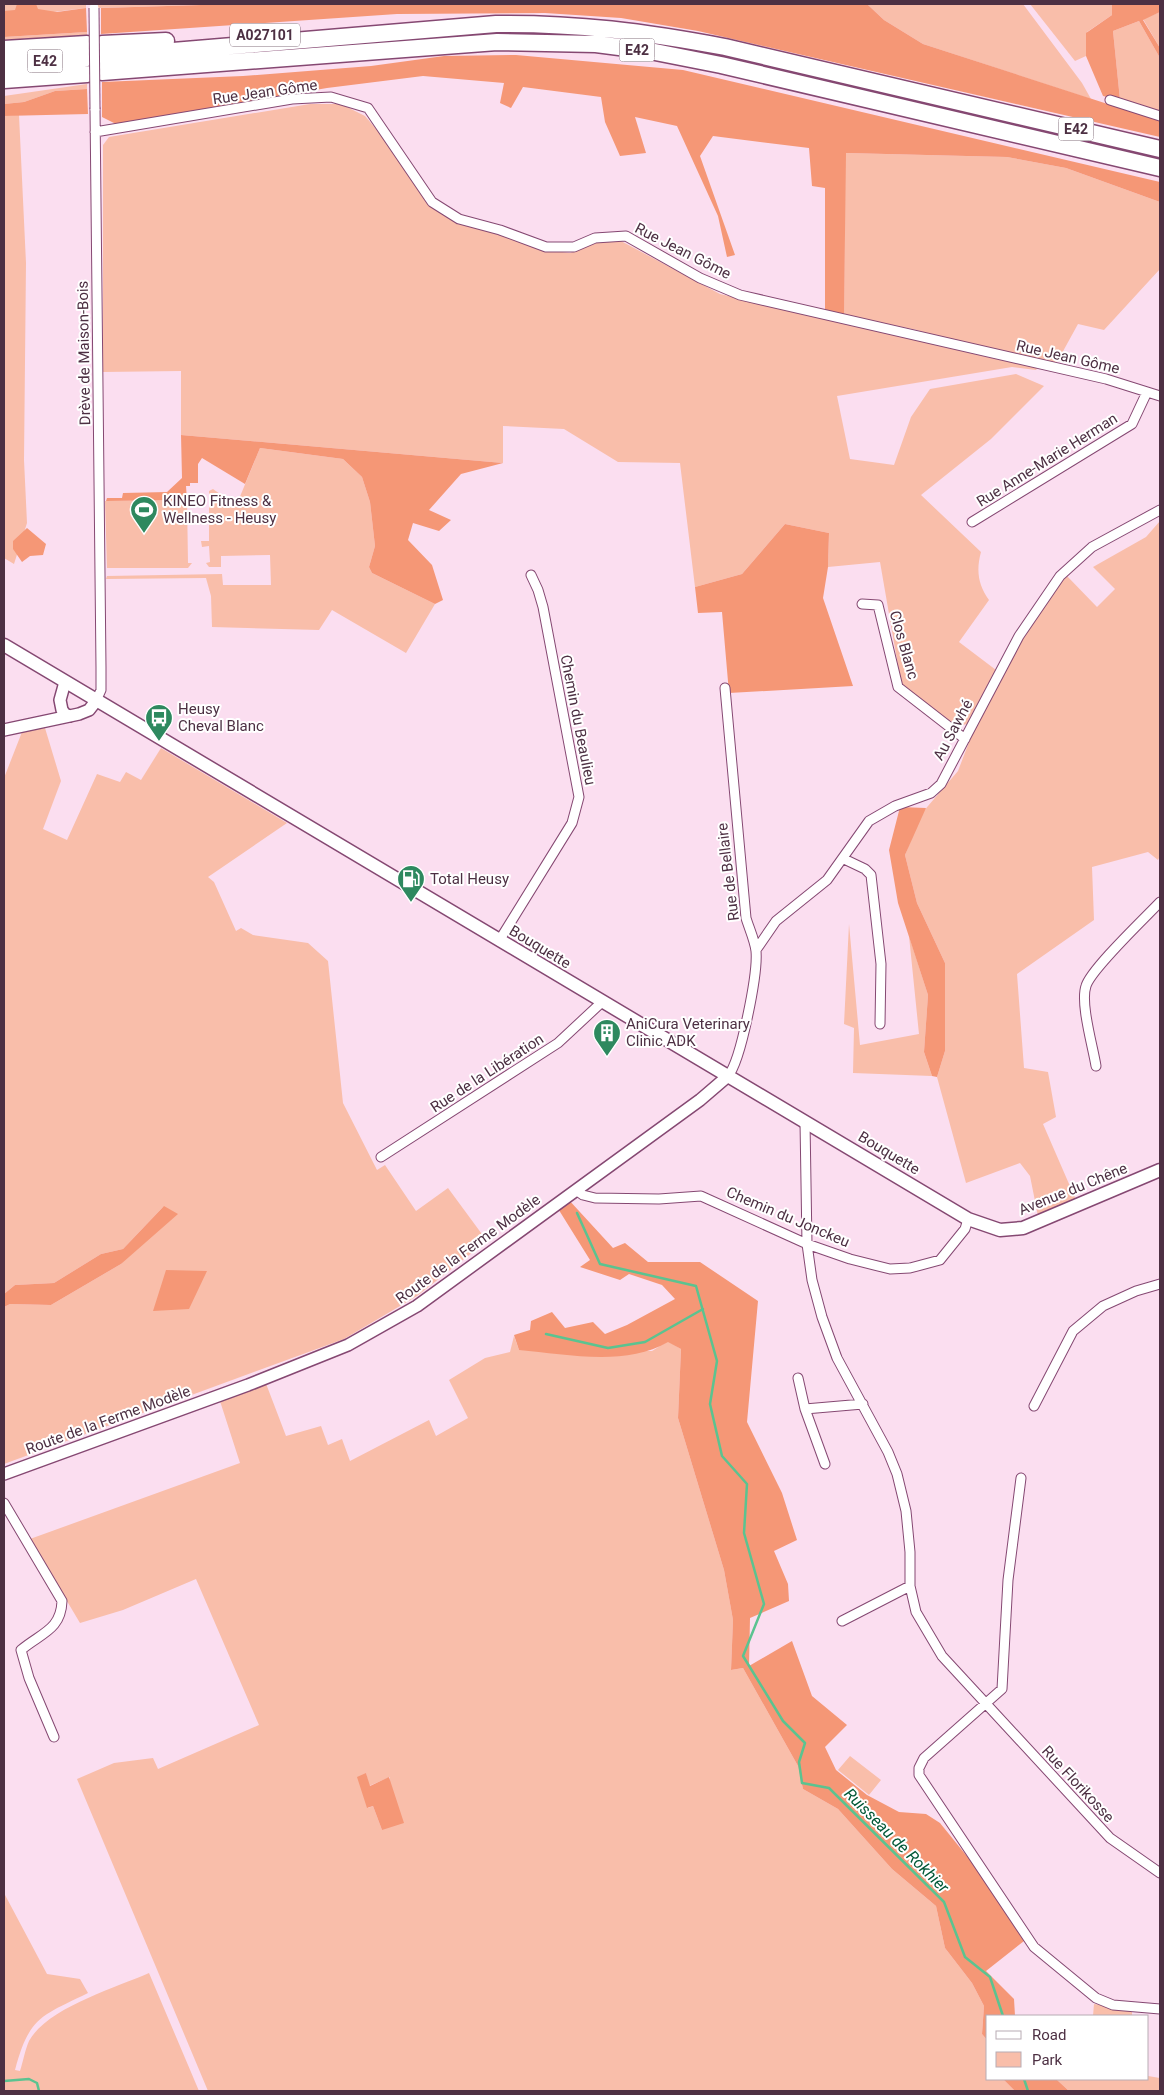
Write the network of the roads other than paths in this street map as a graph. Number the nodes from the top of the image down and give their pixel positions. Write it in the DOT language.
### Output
graph roads {
  1 [pos="94,6"];
  2 [pos="428,29"];
  3 [pos="10,48"];
  4 [pos="94,58"];
  5 [pos="4,64"];
  6 [pos="32,78"];
  7 [pos="4,80"];
  8 [pos="4,85"];
  9 [pos="1110,100"];
  10 [pos="1160,116"];
  11 [pos="95,132"];
  12 [pos="1160,149"];
  13 [pos="1160,168"];
  14 [pos="1147,392"];
  15 [pos="1160,396"];
  16 [pos="1160,510"];
  17 [pos="972,522"];
  18 [pos="530,575"];
  19 [pos="862,604"];
  20 [pos="4,645"];
  21 [pos="65,682"];
  22 [pos="725,688"];
  23 [pos="96,701"];
  24 [pos="61,706"];
  25 [pos="70,716"];
  26 [pos="47,719"];
  27 [pos="4,730"];
  28 [pos="964,739"];
  29 [pos="844,859"];
  30 [pos="1160,902"];
  31 [pos="499,941"];
  32 [pos="756,950"];
  33 [pos="602,1002"];
  34 [pos="880,1024"];
  35 [pos="1096,1066"];
  36 [pos="728,1076"];
  37 [pos="805,1122"];
  38 [pos="381,1157"];
  39 [pos="1160,1170"];
  40 [pos="576,1190"];
  41 [pos="968,1219"];
  42 [pos="807,1244"];
  43 [pos="1160,1284"];
  44 [pos="798,1378"];
  45 [pos="863,1404"];
  46 [pos="1034,1406"];
  47 [pos="805,1409"];
  48 [pos="825,1464"];
  49 [pos="4,1474"];
  50 [pos="1021,1478"];
  51 [pos="4,1503"];
  52 [pos="910,1586"];
  53 [pos="842,1621"];
  54 [pos="985,1704"];
  55 [pos="54,1737"];
  56 [pos="1160,1873"];
  57 [pos="1160,2009"];
  1 -- 11 [label="street, Drève de Maison-Bois, bridge"];
  2 -- 4 [label="highway, A027101"];
  2 -- 12 [label="highway, E42"];
  3 -- 4 [label="highway, A027101"];
  4 -- 5 [label="highway, E42"];
  4 -- 6 [label="highway, E42"];
  4 -- 13 [label="highway, E42"];
  6 -- 7 [label="highway, E42"];
  6 -- 8 [label="highway"];
  9 -- 10 [label="street"];
  11 -- 14 [label="street, Rue Jean Gôme"];
  11 -- 23 [label="street, Drève de Maison-Bois"];
  14 -- 15 [label="street, Rue Jean Gôme"];
  14 -- 17 [label="street, Rue Anne-Marie Herman"];
  16 -- 28 [label="street, Au Sawhé"];
  18 -- 31 [label="street, Chemin du Beaulieu"];
  19 -- 28 [label="street, Clos Blanc"];
  20 -- 21 [label="main road, Bouquette"];
  21 -- 23 [label="main road, Bouquette"];
  21 -- 24 [label="street"];
  22 -- 32 [label="street, Rue de Bellaire"];
  23 -- 25 [label="street"];
  23 -- 31 [label="main road, Bouquette"];
  24 -- 25 [label="street"];
  24 -- 26 [label="street"];
  25 -- 26 [label="street"];
  26 -- 27 [label="street"];
  28 -- 29 [label="street, Au Sawhé"];
  29 -- 32 [label="street, Au Sawhé"];
  29 -- 34 [label="street"];
  30 -- 35 [label="street"];
  31 -- 33 [label="main road, Bouquette"];
  32 -- 36 [label="street, Rue de Bellaire"];
  33 -- 36 [label="main road, Bouquette"];
  33 -- 38 [label="street, Rue de la Libération"];
  36 -- 37 [label="main road, Bouquette"];
  36 -- 40 [label="street, Route de la Ferme Modèle"];
  37 -- 41 [label="main road, Bouquette"];
  37 -- 42 [label="street, Rue Florikosse"];
  39 -- 41 [label="main road, Avenue du Chêne"];
  40 -- 42 [label="street, Chemin du Jonckeu"];
  40 -- 49 [label="street, Route de la Ferme Modèle"];
  41 -- 42 [label="street, Chemin du Jonckeu"];
  42 -- 45 [label="street, Rue Florikosse"];
  43 -- 46 [label="street"];
  44 -- 47 [label="street"];
  45 -- 47 [label="street"];
  45 -- 52 [label="street, Rue Florikosse"];
  47 -- 48 [label="street"];
  50 -- 54 [label="street"];
  51 -- 55 [label="street"];
  52 -- 53 [label="street"];
  52 -- 54 [label="street, Rue Florikosse"];
  54 -- 56 [label="street, Rue Florikosse"];
  54 -- 57 [label="street"];
}
